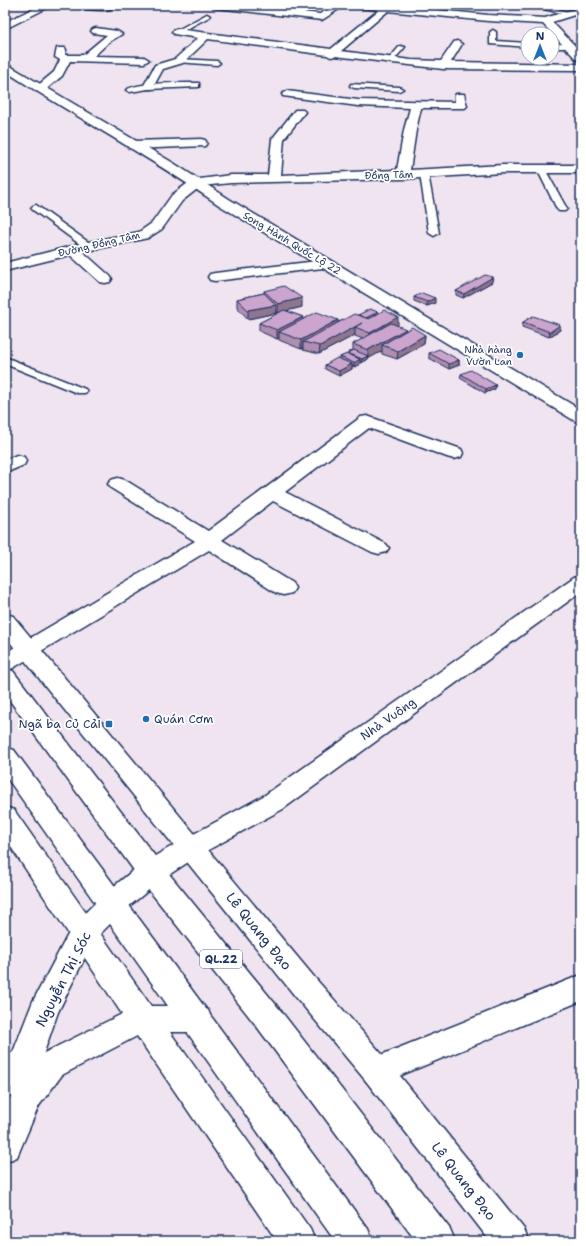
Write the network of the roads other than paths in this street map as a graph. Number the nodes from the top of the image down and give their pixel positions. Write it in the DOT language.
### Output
graph roads {
  1 [pos="48,5"];
  2 [pos="76,5"];
  3 [pos="216,5"];
  4 [pos="340,5"];
  5 [pos="360,5"];
  6 [pos="522,5"];
  7 [pos="107,8"];
  8 [pos="386,8"];
  9 [pos="581,10"];
  10 [pos="568,13"];
  11 [pos="5,16"];
  12 [pos="207,16"];
  13 [pos="22,18"];
  14 [pos="546,21"];
  15 [pos="5,26"];
  16 [pos="96,31"];
  17 [pos="177,32"];
  18 [pos="493,32"];
  19 [pos="205,36"];
  20 [pos="457,44"];
  21 [pos="520,45"];
  22 [pos="560,46"];
  23 [pos="570,46"];
  24 [pos="402,47"];
  25 [pos="331,54"];
  26 [pos="580,55"];
  27 [pos="86,58"];
  28 [pos="144,60"];
  29 [pos="179,61"];
  30 [pos="390,61"];
  31 [pos="218,64"];
  32 [pos="5,66"];
  33 [pos="443,66"];
  34 [pos="581,67"];
  35 [pos="196,85"];
  36 [pos="148,87"];
  37 [pos="40,89"];
  38 [pos="399,89"];
  39 [pos="130,90"];
  40 [pos="287,94"];
  41 [pos="460,96"];
  42 [pos="348,102"];
  43 [pos="397,105"];
  44 [pos="416,106"];
  45 [pos="300,112"];
  46 [pos="201,143"];
  47 [pos="133,145"];
  48 [pos="540,169"];
  49 [pos="581,169"];
  50 [pos="424,174"];
  51 [pos="403,175"];
  52 [pos="274,178"];
  53 [pos="197,183"];
  54 [pos="36,208"];
  55 [pos="562,209"];
  56 [pos="434,233"];
  57 [pos="88,246"];
  58 [pos="73,250"];
  59 [pos="326,264"];
  60 [pos="5,267"];
  61 [pos="215,277"];
  62 [pos="105,279"];
  63 [pos="5,360"];
  64 [pos="81,391"];
  65 [pos="581,417"];
  66 [pos="454,453"];
  67 [pos="118,484"];
  68 [pos="271,493"];
  69 [pos="207,541"];
  70 [pos="379,548"];
  71 [pos="581,582"];
  72 [pos="284,588"];
  73 [pos="5,621"];
  74 [pos="28,649"];
  75 [pos="5,663"];
  76 [pos="5,677"];
  77 [pos="5,756"];
  78 [pos="5,817"];
  79 [pos="190,848"];
  80 [pos="151,872"];
  81 [pos="112,904"];
  82 [pos="84,933"];
  83 [pos="581,988"];
  84 [pos="144,1019"];
  85 [pos="197,1019"];
  86 [pos="377,1071"];
  87 [pos="19,1077"];
  88 [pos="5,1146"];
  89 [pos="298,1241"];
  90 [pos="356,1241"];
  91 [pos="438,1241"];
  92 [pos="512,1241"];
  1 -- 13 [label="main road"];
  2 -- 7 [label="main road"];
  3 -- 4 [label="main road"];
  5 -- 8 [label="main road"];
  6 -- 10 [label="lane"];
  8 -- 14 [label="main road"];
  8 -- 25 [label="main road"];
  9 -- 10 [label="main road"];
  10 -- 14 [label="main road"];
  11 -- 13 [label="main road"];
  12 -- 17 [label="lane"];
  13 -- 15 [label="main road"];
  14 -- 23 [label="main road"];
  16 -- 27 [label="main road"];
  17 -- 19 [label="main road"];
  18 -- 21 [label="lane"];
  19 -- 25 [label="main road"];
  19 -- 29 [label="main road"];
  20 -- 33 [label="main road"];
  22 -- 23 [label="lane"];
  23 -- 26 [label="main road"];
  24 -- 30 [label="lane"];
  25 -- 30 [label="main road"];
  27 -- 28 [label="main road"];
  27 -- 37 [label="main road"];
  29 -- 31 [label="lane"];
  29 -- 36 [label="main road"];
  30 -- 33 [label="main road"];
  32 -- 37 [label="main road, Song Hành Quốc Lộ 22"];
  33 -- 34 [label="main road"];
  35 -- 36 [label="lane"];
  36 -- 39 [label="lane"];
  37 -- 47 [label="main road, Song Hành Quốc Lộ 22"];
  38 -- 42 [label="lane"];
  38 -- 43 [label="main road"];
  40 -- 42 [label="main road"];
  41 -- 44 [label="main road"];
  42 -- 43 [label="main road"];
  43 -- 44 [label="main road"];
  44 -- 51 [label="main road"];
  45 -- 52 [label="main road"];
  46 -- 47 [label="main road"];
  47 -- 53 [label="main road, Song Hành Quốc Lộ 22"];
  48 -- 49 [label="main road, Đồng Tâm"];
  48 -- 50 [label="main road, Đồng Tâm"];
  48 -- 55 [label="lane"];
  50 -- 51 [label="main road, Đồng Tâm"];
  50 -- 56 [label="lane"];
  51 -- 52 [label="main road, Đồng Tâm"];
  52 -- 53 [label="main road, Đồng Tâm"];
  53 -- 57 [label="main road, Đường Đồng Tâm"];
  53 -- 59 [label="main road, Song Hành Quốc Lộ 22"];
  54 -- 57 [label="lane"];
  57 -- 58 [label="main road, Đường Đồng Tâm"];
  58 -- 60 [label="main road, Đường Đồng Tâm"];
  58 -- 62 [label="main road"];
  59 -- 61 [label="main road"];
  59 -- 65 [label="main road, Song Hành Quốc Lộ 22"];
  63 -- 64 [label="lane"];
  66 -- 68 [label="main road"];
  67 -- 69 [label="main road"];
  68 -- 69 [label="main road"];
  68 -- 70 [label="main road"];
  69 -- 72 [label="main road"];
  69 -- 74 [label="main road"];
  71 -- 79 [label="main road, Nhà Vuông"];
  73 -- 74 [label="main road, Lê Quang Đạo"];
  74 -- 75 [label="main road"];
  74 -- 79 [label="main road, Lê Quang Đạo"];
  76 -- 80 [label="main road, QL.22"];
  77 -- 81 [label="main road"];
  78 -- 82 [label="main road"];
  79 -- 80 [label="main road, Nguyễn Thị Sóc"];
  79 -- 86 [label="main road, Lê Quang Đạo"];
  80 -- 81 [label="main road, Nguyễn Thị Sóc"];
  80 -- 91 [label="main road, QL.22"];
  81 -- 82 [label="main road, Nguyễn Thị Sóc"];
  81 -- 85 [label="main road"];
  82 -- 84 [label="main road"];
  82 -- 87 [label="main road, Nguyễn Thị Sóc"];
  83 -- 86 [label="main road"];
  84 -- 85 [label="main road"];
  84 -- 87 [label="main road"];
  84 -- 89 [label="main road"];
  85 -- 90 [label="main road"];
  86 -- 92 [label="main road, Lê Quang Đạo"];
  87 -- 88 [label="main road, Nguyễn Thị Sóc"];
}
